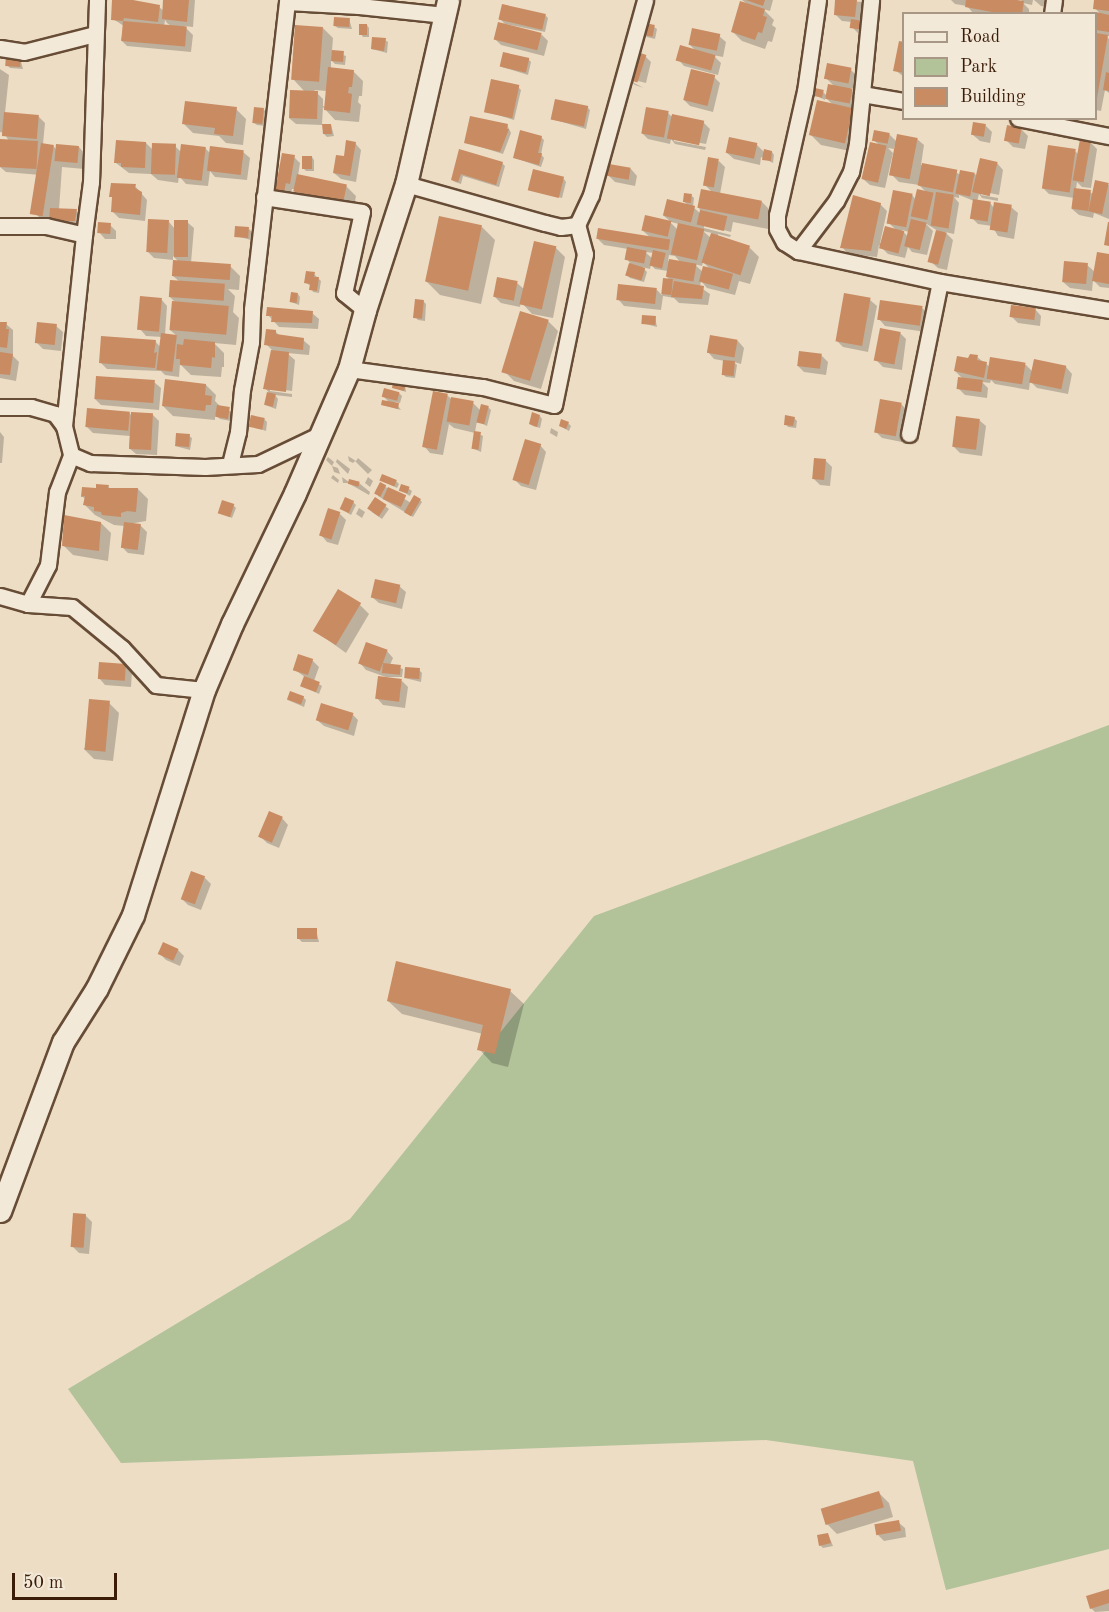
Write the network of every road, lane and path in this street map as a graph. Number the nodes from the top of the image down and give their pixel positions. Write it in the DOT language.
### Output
graph roads {
  1 [pos="97,0"];
  2 [pos="645,0"];
  3 [pos="818,0"];
  4 [pos="871,0"];
  5 [pos="287,1"];
  6 [pos="446,8"];
  7 [pos="95,33"];
  8 [pos="0,48"];
  9 [pos="862,94"];
  10 [pos="902,101"];
  11 [pos="1037,120"];
  12 [pos="1109,136"];
  13 [pos="406,184"];
  14 [pos="264,197"];
  15 [pos="0,225"];
  16 [pos="577,225"];
  17 [pos="84,235"];
  18 [pos="798,251"];
  19 [pos="940,282"];
  20 [pos="365,310"];
  21 [pos="1109,310"];
  22 [pos="349,369"];
  23 [pos="0,407"];
  24 [pos="64,426"];
  25 [pos="323,433"];
  26 [pos="909,434"];
  27 [pos="235,447"];
  28 [pos="71,455"];
  29 [pos="230,464"];
  30 [pos="252,464"];
  31 [pos="0,596"];
  32 [pos="28,604"];
  33 [pos="204,690"];
  34 [pos="0,1211"];
  1 -- 7 [label="street"];
  2 -- 16 [label="street"];
  3 -- 18 [label="street"];
  4 -- 9 [label="street"];
  5 -- 6 [label="street"];
  5 -- 14 [label="street"];
  6 -- 13 [label="main road"];
  7 -- 8 [label="street"];
  7 -- 17 [label="street"];
  9 -- 10 [label="street"];
  9 -- 18 [label="street"];
  11 -- 12 [label="street"];
  13 -- 16 [label="street"];
  13 -- 20 [label="main road"];
  14 -- 20 [label="street"];
  14 -- 27 [label="street"];
  15 -- 17 [label="street"];
  16 -- 22 [label="street"];
  17 -- 24 [label="street"];
  18 -- 19 [label="street"];
  19 -- 21 [label="street"];
  19 -- 26 [label="street"];
  20 -- 22 [label="main road"];
  22 -- 25 [label="main road"];
  23 -- 24 [label="street"];
  24 -- 28 [label="street"];
  25 -- 30 [label="street"];
  25 -- 33 [label="main road"];
  27 -- 29 [label="street"];
  27 -- 30 [label="street"];
  28 -- 29 [label="street"];
  28 -- 32 [label="street"];
  29 -- 30 [label="street"];
  31 -- 32 [label="street"];
  32 -- 33 [label="street"];
  33 -- 34 [label="main road"];
}
